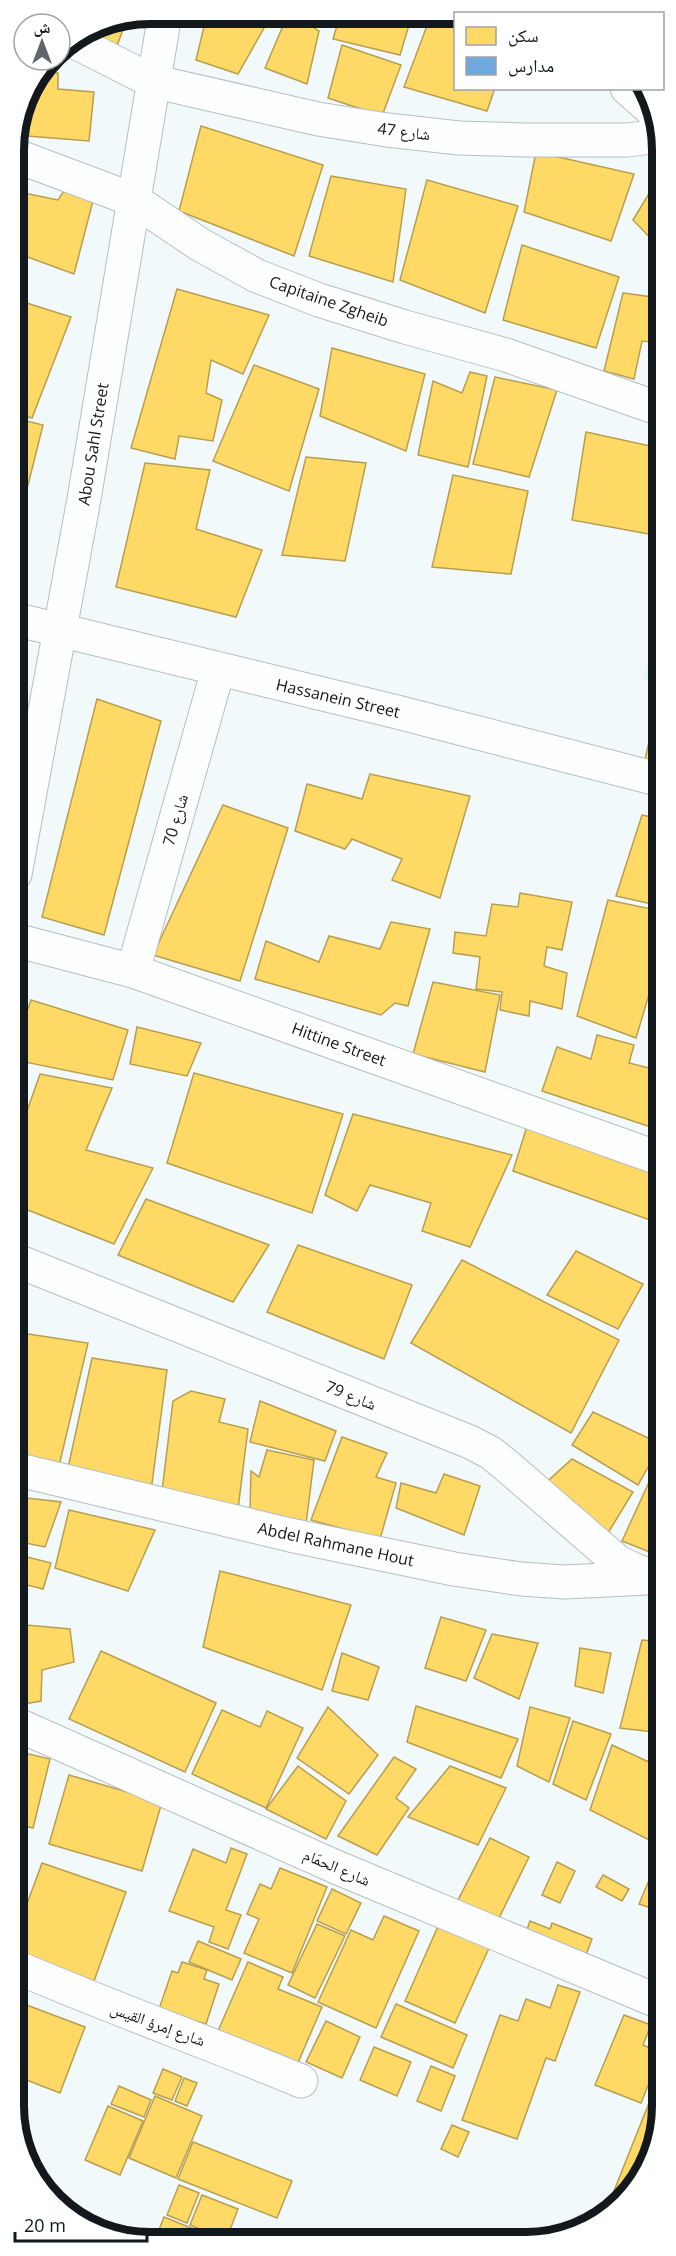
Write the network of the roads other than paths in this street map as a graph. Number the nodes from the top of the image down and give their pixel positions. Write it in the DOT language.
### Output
graph roads {
  1 [pos="163,24"];
  2 [pos="82,44"];
  3 [pos="152,81"];
  4 [pos="629,90"];
  5 [pos="642,101"];
  6 [pos="651,137"];
  7 [pos="24,159"];
  8 [pos="134,200"];
  9 [pos="652,406"];
  10 [pos="24,621"];
  11 [pos="60,629"];
  12 [pos="218,670"];
  13 [pos="652,778"];
  14 [pos="24,825"];
  15 [pos="24,941"];
  16 [pos="133,970"];
  17 [pos="652,1156"];
  18 [pos="24,1264"];
  19 [pos="24,1471"];
  20 [pos="652,1576"];
  21 [pos="652,1578"];
  22 [pos="24,1728"];
  23 [pos="24,1970"];
  24 [pos="652,1999"];
  25 [pos="302,2081"];
  1 -- 3 [label="street, Abou Sahl Street"];
  2 -- 3 [label="street, شارع 47"];
  3 -- 6 [label="street, شارع 47"];
  3 -- 8 [label="street, Abou Sahl Street"];
  4 -- 5 [label="street"];
  7 -- 8 [label="street, Capitaine Zgheib"];
  8 -- 9 [label="street, Capitaine Zgheib"];
  8 -- 11 [label="street, Abou Sahl Street"];
  10 -- 11 [label="street, Hassanein Street"];
  11 -- 12 [label="street, Hassanein Street"];
  11 -- 14 [label="street, Abou Sahl Street"];
  12 -- 13 [label="street, Hassanein Street"];
  12 -- 16 [label="street, شارع 70"];
  15 -- 16 [label="street, Hittine Street"];
  16 -- 17 [label="street, Hittine Street"];
  18 -- 20 [label="street, شارع 79"];
  19 -- 21 [label="street, Abdel Rahmane Hout"];
  22 -- 24 [label="street, شارع الحمّام"];
  23 -- 25 [label="street, شارع إمرؤ القيس"];
}
